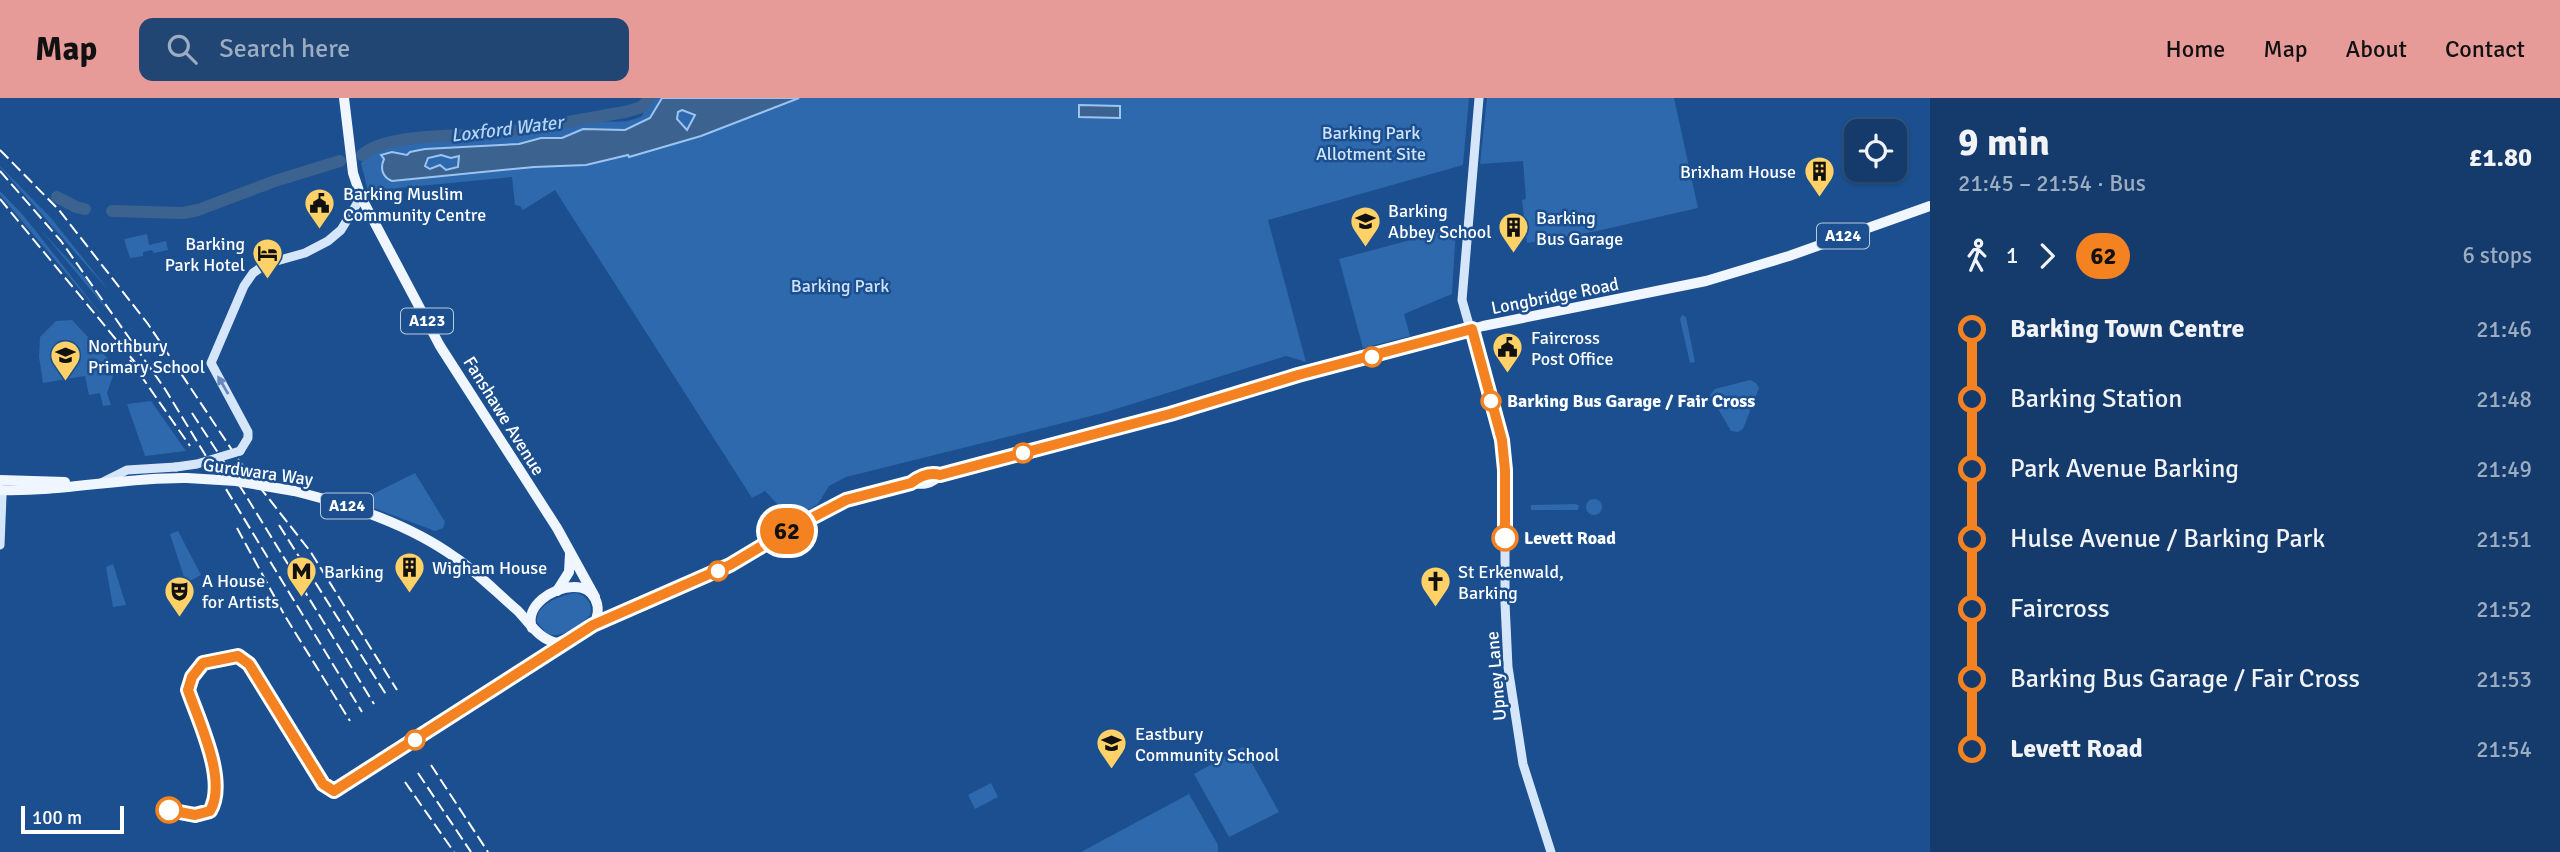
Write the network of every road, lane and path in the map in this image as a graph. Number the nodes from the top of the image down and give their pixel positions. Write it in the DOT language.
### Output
graph roads {
  1 [pos="344,98"];
  2 [pos="1479,98"];
  3 [pos="361,197"];
  4 [pos="1930,206"];
  5 [pos="1472,329"];
  6 [pos="0,480"];
  7 [pos="100,483"];
  8 [pos="0,491"];
  9 [pos="566,544"];
  10 [pos="0,545"];
  11 [pos="554,594"];
  12 [pos="543,599"];
  13 [pos="596,599"];
  14 [pos="506,602"];
  15 [pos="625,612"];
  16 [pos="593,625"];
  17 [pos="532,628"];
  18 [pos="1551,852"];
  1 -- 3 [label="main road, A123"];
  2 -- 5 [label="street, Upney Lane"];
  7 -- 3 [label="street, one-way, bridge"];
  3 -- 9 [label="main road, Fanshawe Avenue / A123"];
  4 -- 5 [label="main road, Longbridge Road / A124"];
  5 -- 15 [label="main road, Longbridge Road / A124"];
  5 -- 18 [label="street, Upney Lane"];
  6 -- 7 [label="main road, Gurdwara Way / A124"];
  7 -- 8 [label="main road, Gurdwara Way / A124"];
  7 -- 14 [label="main road, Gurdwara Way / A124, bridge"];
  8 -- 10 [label="street"];
  9 -- 11 [label="main road"];
  9 -- 13 [label="main road, Fanshawe Avenue / A123"];
  11 -- 12 [label="main road"];
  11 -- 13 [label="main road"];
  12 -- 14 [label="main road"];
  12 -- 17 [label="main road"];
  13 -- 15 [label="main road"];
  13 -- 16 [label="main road"];
  14 -- 17 [label="main road, Gurdwara Way / A124"];
  15 -- 16 [label="main road, Longbridge Road / A124"];
  16 -- 17 [label="main road"];
}
